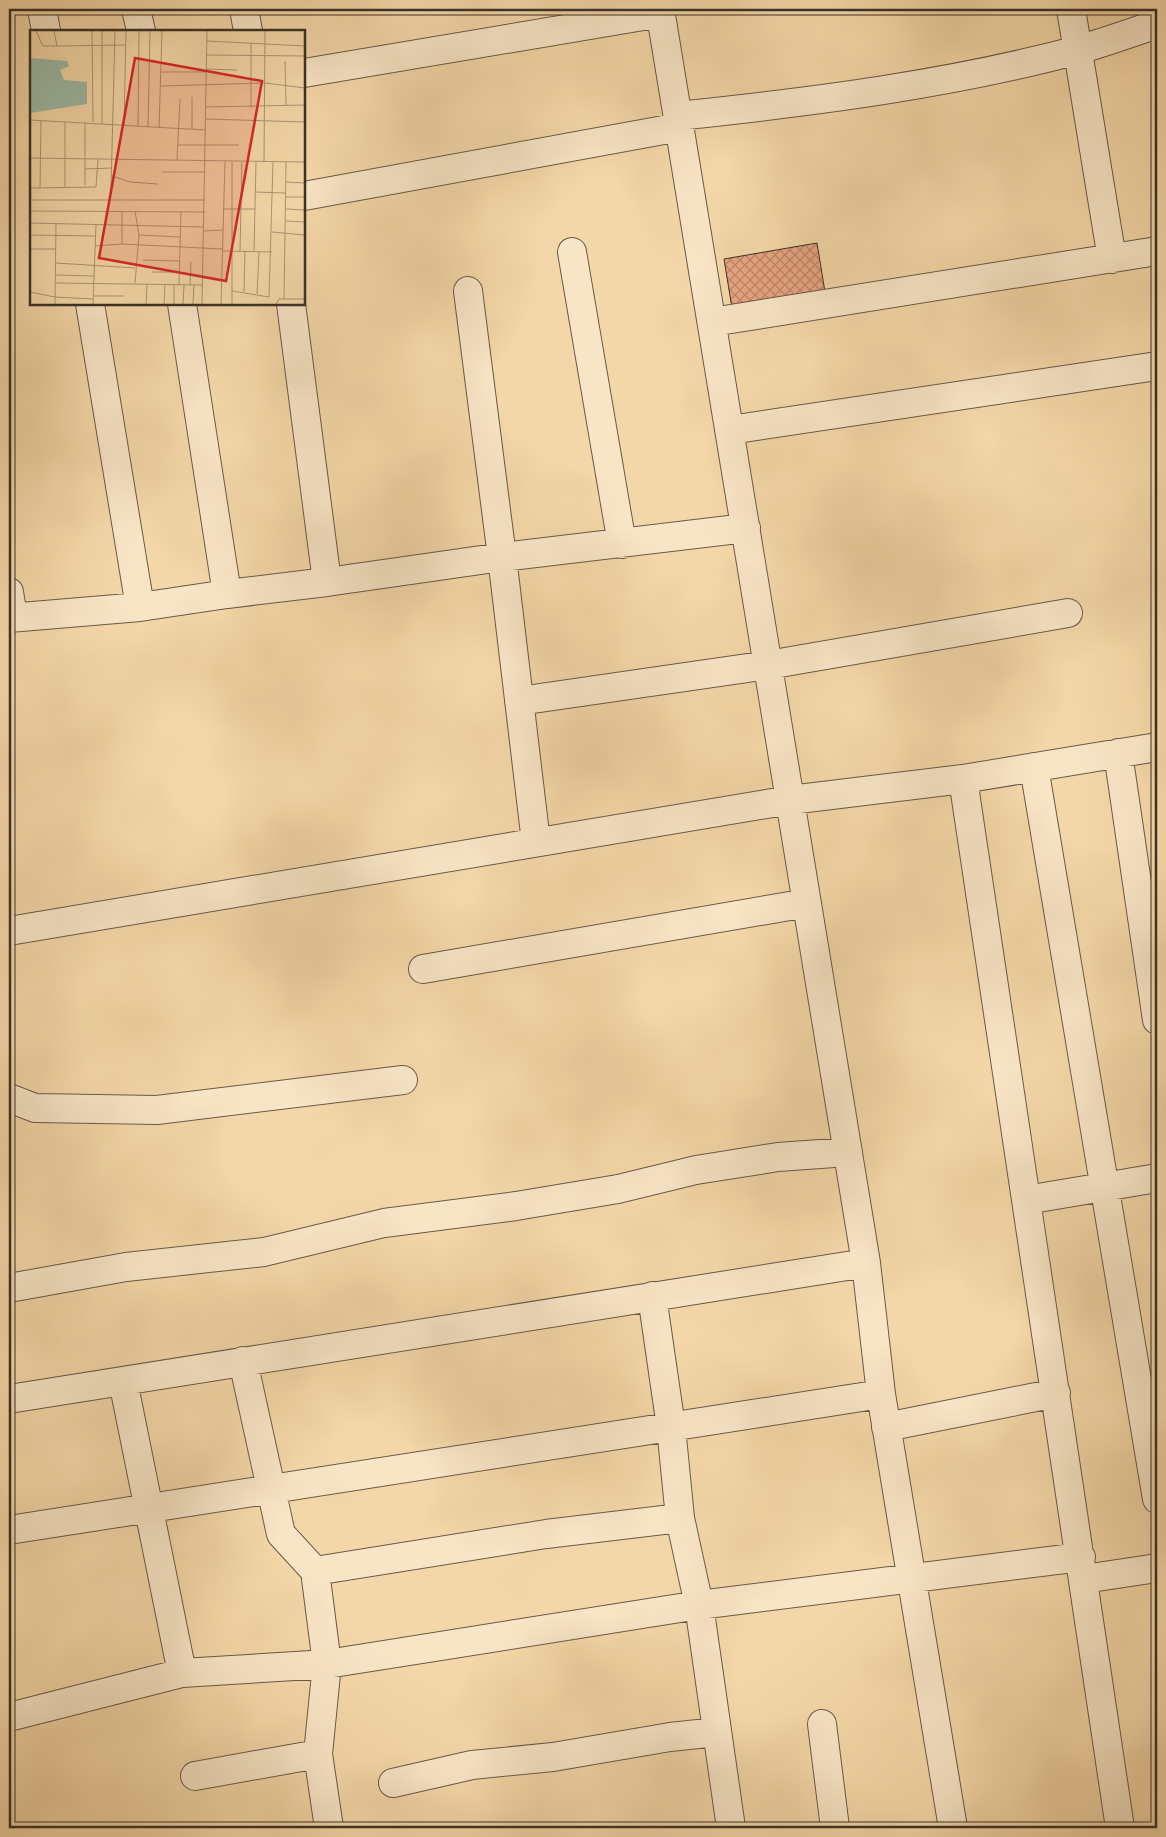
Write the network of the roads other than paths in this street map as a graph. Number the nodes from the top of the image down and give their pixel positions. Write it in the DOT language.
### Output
graph roads {
  1 [pos="42,9"];
  2 [pos="136,9"];
  3 [pos="244,9"];
  4 [pos="1071,9"];
  5 [pos="660,11"];
  6 [pos="1157,24"];
  7 [pos="46,30"];
  8 [pos="140,30"];
  9 [pos="248,30"];
  10 [pos="1078,49"];
  11 [pos="305,73"];
  12 [pos="680,127"];
  13 [pos="305,196"];
  14 [pos="1157,251"];
  15 [pos="572,252"];
  16 [pos="1112,258"];
  17 [pos="468,291"];
  18 [pos="90,305"];
  19 [pos="182,305"];
  20 [pos="291,305"];
  21 [pos="712,322"];
  22 [pos="1157,366"];
  23 [pos="730,430"];
  24 [pos="746,528"];
  25 [pos="622,544"];
  26 [pos="502,557"];
  27 [pos="327,582"];
  28 [pos="227,594"];
  29 [pos="140,608"];
  30 [pos="10,609"];
  31 [pos="1068,612"];
  32 [pos="768,665"];
  33 [pos="519,701"];
  34 [pos="1157,747"];
  35 [pos="1118,753"];
  36 [pos="1034,767"];
  37 [pos="963,779"];
  38 [pos="790,800"];
  39 [pos="536,842"];
  40 [pos="807,903"];
  41 [pos="9,931"];
  42 [pos="423,969"];
  43 [pos="1157,1020"];
  44 [pos="403,1080"];
  45 [pos="9,1098"];
  46 [pos="848,1152"];
  47 [pos="1157,1178"];
  48 [pos="1104,1186"];
  49 [pos="1026,1200"];
  50 [pos="866,1263"];
  51 [pos="9,1288"];
  52 [pos="652,1296"];
  53 [pos="243,1361"];
  54 [pos="123,1381"];
  55 [pos="1056,1393"];
  56 [pos="881,1394"];
  57 [pos="9,1398"];
  58 [pos="670,1427"];
  59 [pos="886,1427"];
  60 [pos="271,1490"];
  61 [pos="1157,1499"];
  62 [pos="148,1508"];
  63 [pos="680,1518"];
  64 [pos="9,1530"];
  65 [pos="1082,1568"];
  66 [pos="1157,1568"];
  67 [pos="315,1571"];
  68 [pos="911,1578"];
  69 [pos="699,1605"];
  70 [pos="327,1664"];
  71 [pos="182,1673"];
  72 [pos="9,1717"];
  73 [pos="822,1724"];
  74 [pos="717,1732"];
  75 [pos="318,1754"];
  76 [pos="195,1776"];
  77 [pos="393,1783"];
  78 [pos="329,1828"];
  79 [pos="731,1828"];
  80 [pos="835,1828"];
  81 [pos="953,1828"];
  82 [pos="1120,1828"];
  1 -- 7 [label="street"];
  2 -- 8 [label="street"];
  3 -- 9 [label="street"];
  4 -- 10 [label="street"];
  5 -- 11 [label="street"];
  5 -- 12 [label="street"];
  6 -- 10 [label="street"];
  10 -- 12 [label="street"];
  10 -- 16 [label="street"];
  12 -- 13 [label="street"];
  12 -- 21 [label="street"];
  14 -- 16 [label="street"];
  15 -- 25 [label="street"];
  16 -- 21 [label="street"];
  17 -- 26 [label="street"];
  18 -- 29 [label="street"];
  19 -- 28 [label="street"];
  20 -- 27 [label="street"];
  21 -- 23 [label="street"];
  22 -- 23 [label="street"];
  23 -- 24 [label="street"];
  24 -- 25 [label="street"];
  24 -- 32 [label="street"];
  25 -- 26 [label="street"];
  26 -- 27 [label="street"];
  26 -- 33 [label="street"];
  27 -- 28 [label="street"];
  28 -- 29 [label="street"];
  29 -- 30 [label="street"];
  31 -- 32 [label="street"];
  32 -- 33 [label="street"];
  32 -- 38 [label="street"];
  33 -- 39 [label="street"];
  34 -- 35 [label="street"];
  35 -- 36 [label="street"];
  35 -- 43 [label="street"];
  36 -- 37 [label="street"];
  36 -- 48 [label="street"];
  37 -- 38 [label="street"];
  37 -- 49 [label="street"];
  38 -- 39 [label="street"];
  38 -- 40 [label="street"];
  39 -- 41 [label="street"];
  40 -- 42 [label="street"];
  40 -- 46 [label="street"];
  44 -- 45 [label="street"];
  46 -- 50 [label="street"];
  46 -- 51 [label="street"];
  47 -- 48 [label="street"];
  48 -- 49 [label="street"];
  48 -- 61 [label="street"];
  49 -- 55 [label="street"];
  50 -- 52 [label="street"];
  50 -- 56 [label="street"];
  52 -- 53 [label="street"];
  52 -- 58 [label="street"];
  53 -- 54 [label="street"];
  53 -- 60 [label="street"];
  54 -- 57 [label="street"];
  54 -- 62 [label="street"];
  55 -- 59 [label="street"];
  55 -- 65 [label="street"];
  56 -- 58 [label="street"];
  56 -- 59 [label="street"];
  58 -- 60 [label="street"];
  58 -- 63 [label="street"];
  59 -- 68 [label="street"];
  60 -- 62 [label="street"];
  60 -- 67 [label="street"];
  62 -- 64 [label="street"];
  62 -- 71 [label="street"];
  63 -- 67 [label="street"];
  63 -- 69 [label="street"];
  65 -- 66 [label="street"];
  65 -- 68 [label="street"];
  65 -- 82 [label="street"];
  67 -- 70 [label="street"];
  68 -- 69 [label="street"];
  68 -- 81 [label="street"];
  69 -- 70 [label="street"];
  69 -- 74 [label="street"];
  70 -- 71 [label="street"];
  70 -- 75 [label="street"];
  71 -- 72 [label="street"];
  73 -- 80 [label="street"];
  74 -- 77 [label="street"];
  74 -- 79 [label="street"];
  75 -- 76 [label="street"];
  75 -- 78 [label="street"];
}
